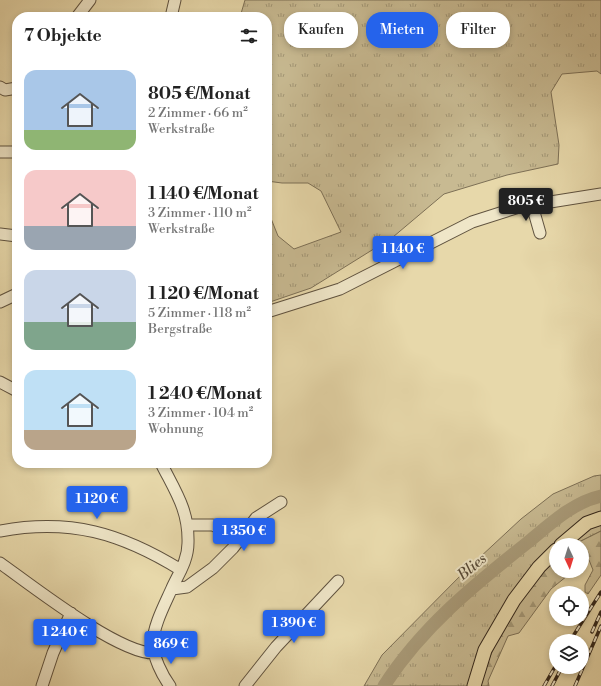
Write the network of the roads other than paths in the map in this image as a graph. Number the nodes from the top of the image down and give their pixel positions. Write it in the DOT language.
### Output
graph roads {
  1 [pos="90,0"];
  2 [pos="175,0"];
  3 [pos="81,12"];
  4 [pos="171,12"];
  5 [pos="0,86"];
  6 [pos="12,89"];
  7 [pos="0,152"];
  8 [pos="12,152"];
  9 [pos="601,194"];
  10 [pos="532,205"];
  11 [pos="540,233"];
  12 [pos="0,234"];
  13 [pos="12,235"];
  14 [pos="12,296"];
  15 [pos="0,302"];
  16 [pos="272,310"];
  17 [pos="0,382"];
  18 [pos="12,388"];
  19 [pos="164,468"];
  20 [pos="281,502"];
  21 [pos="601,518"];
  22 [pos="187,525"];
  23 [pos="601,527"];
  24 [pos="0,531"];
  25 [pos="569,538"];
  26 [pos="576,538"];
  27 [pos="240,539"];
  28 [pos="549,557"];
  29 [pos="549,559"];
  30 [pos="0,563"];
  31 [pos="539,567"];
  32 [pos="182,570"];
  33 [pos="338,582"];
  34 [pos="172,589"];
  35 [pos="71,613"];
  36 [pos="155,653"];
  37 [pos="42,686"];
  38 [pos="170,686"];
  39 [pos="244,686"];
  40 [pos="474,686"];
  1 -- 3 [label="street"];
  2 -- 4 [label="street"];
  5 -- 6 [label="street"];
  7 -- 8 [label="street"];
  9 -- 10 [label="street"];
  10 -- 11 [label="street"];
  10 -- 16 [label="street"];
  12 -- 13 [label="street"];
  14 -- 15 [label="street"];
  17 -- 18 [label="street"];
  19 -- 22 [label="street"];
  20 -- 27 [label="street"];
  21 -- 25 [label="main road"];
  22 -- 27 [label="street"];
  22 -- 32 [label="street"];
  23 -- 26 [label="main road"];
  24 -- 32 [label="street"];
  27 -- 34 [label="street"];
  28 -- 31 [label="main road"];
  29 -- 31 [label="main road"];
  30 -- 35 [label="street"];
  31 -- 40 [label="main road"];
  32 -- 34 [label="street"];
  33 -- 39 [label="street"];
  34 -- 36 [label="street"];
  35 -- 36 [label="street"];
  35 -- 37 [label="street"];
  36 -- 38 [label="street"];
}
